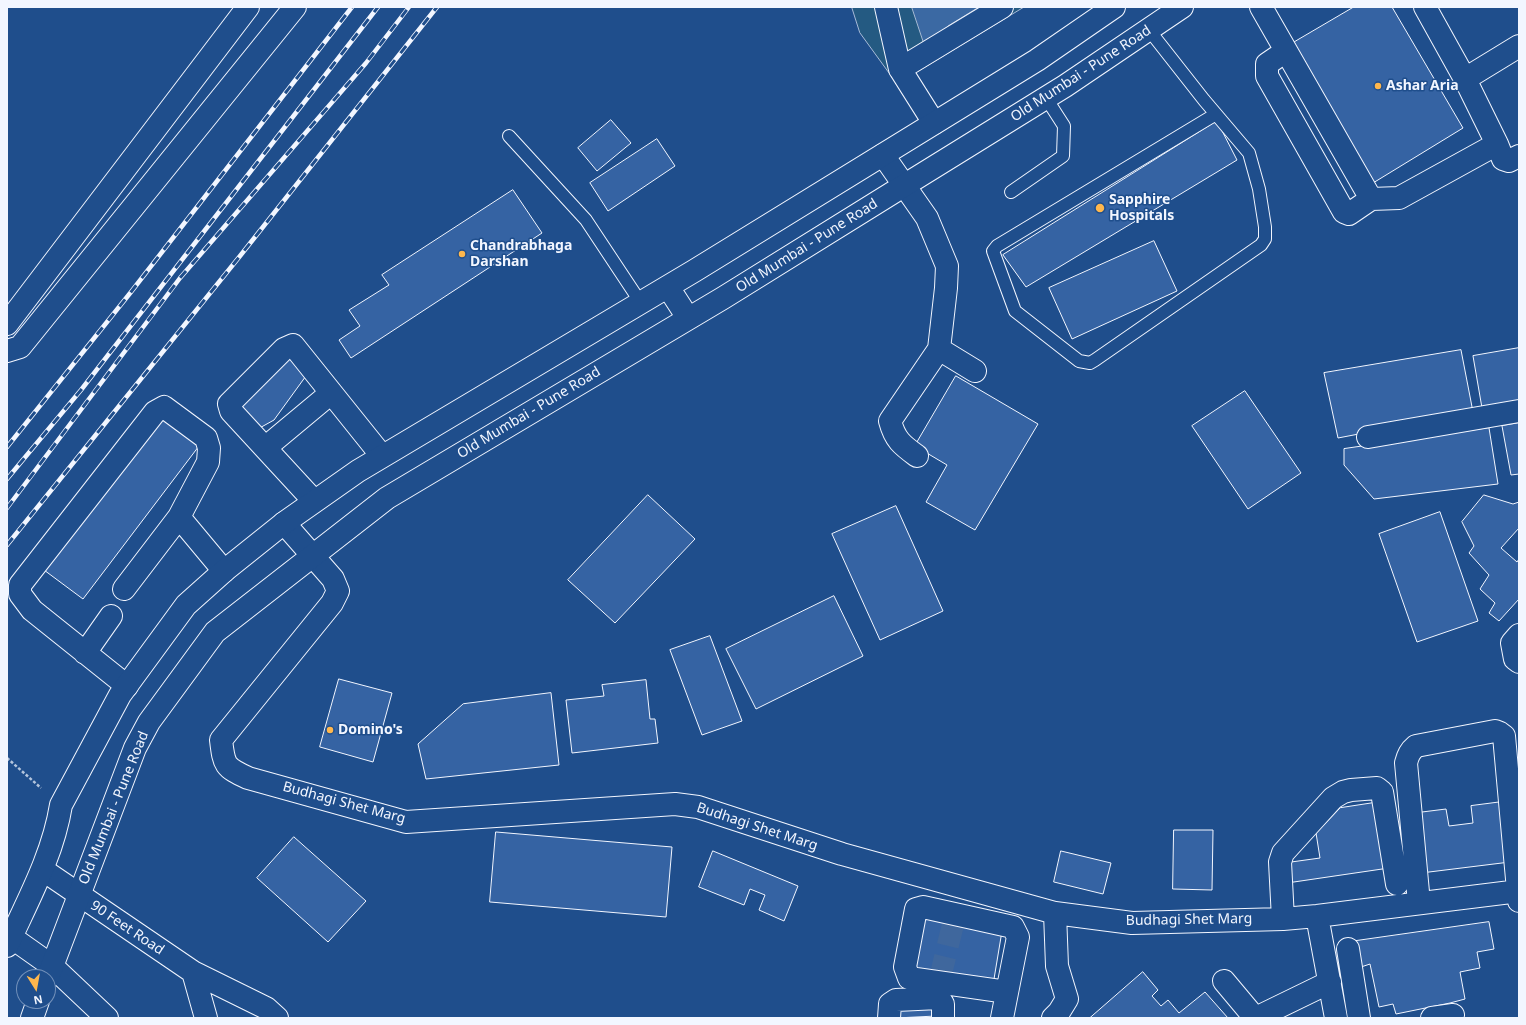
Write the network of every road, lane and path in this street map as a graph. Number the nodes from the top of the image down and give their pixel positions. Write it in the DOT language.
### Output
graph roads {
  1 [pos="248,7"];
  2 [pos="294,7"];
  3 [pos="886,7"];
  4 [pos="1002,7"];
  5 [pos="1114,7"];
  6 [pos="1182,7"];
  7 [pos="1261,7"];
  8 [pos="1425,7"];
  9 [pos="1149,30"];
  10 [pos="1519,48"];
  11 [pos="1286,51"];
  12 [pos="900,69"];
  13 [pos="1465,78"];
  14 [pos="1046,98"];
  15 [pos="1216,114"];
  16 [pos="934,123"];
  17 [pos="509,136"];
  18 [pos="1497,144"];
  19 [pos="883,154"];
  20 [pos="1519,156"];
  21 [pos="906,186"];
  22 [pos="1011,192"];
  23 [pos="1371,199"];
  24 [pos="668,286"];
  25 [pos="640,303"];
  26 [pos="688,318"];
  27 [pos="7,324"];
  28 [pos="939,349"];
  29 [pos="7,351"];
  30 [pos="975,371"];
  31 [pos="331,393"];
  32 [pos="1519,412"];
  33 [pos="1368,437"];
  34 [pos="265,448"];
  35 [pos="382,456"];
  36 [pos="917,456"];
  37 [pos="314,501"];
  38 [pos="178,517"];
  39 [pos="284,523"];
  40 [pos="312,556"];
  41 [pos="224,571"];
  42 [pos="124,589"];
  43 [pos="111,616"];
  44 [pos="1519,635"];
  45 [pos="85,653"];
  46 [pos="1519,662"];
  47 [pos="127,686"];
  48 [pos="7,758"];
  49 [pos="61,805"];
  50 [pos="43,870"];
  51 [pos="1398,884"];
  52 [pos="1519,894"];
  53 [pos="79,896"];
  54 [pos="1419,903"];
  55 [pos="1055,913"];
  56 [pos="1317,916"];
  57 [pos="1283,919"];
  58 [pos="9,942"];
  59 [pos="1348,949"];
  60 [pos="47,969"];
  61 [pos="51,969"];
  62 [pos="193,972"];
  63 [pos="56,976"];
  64 [pos="1224,980"];
  65 [pos="1330,982"];
  66 [pos="1007,992"];
  67 [pos="267,1015"];
  68 [pos="106,1018"];
  69 [pos="206,1018"];
  70 [pos="889,1018"];
  71 [pos="943,1018"];
  72 [pos="1002,1018"];
  73 [pos="1053,1018"];
  74 [pos="1256,1018"];
  75 [pos="1336,1018"];
  76 [pos="1359,1018"];
  1 -- 27 [label="street"];
  2 -- 29 [label="street"];
  3 -- 12 [label="street"];
  4 -- 12 [label="street"];
  5 -- 16 [label="street"];
  6 -- 9 [label="street, Old Mumbai - Pune Road"];
  7 -- 11 [label="street"];
  8 -- 13 [label="street"];
  9 -- 14 [label="street, Old Mumbai - Pune Road"];
  9 -- 15 [label="lane"];
  10 -- 13 [label="street"];
  11 -- 23 [label="street"];
  11 -- 23 [label="street"];
  12 -- 16 [label="street"];
  13 -- 18 [label="street"];
  14 -- 21 [label="street, Old Mumbai - Pune Road"];
  14 -- 22 [label="lane"];
  15 -- 15 [label="lane"];
  16 -- 19 [label="street"];
  17 -- 25 [label="lane"];
  18 -- 20 [label="street"];
  18 -- 23 [label="street"];
  19 -- 21 [label="street"];
  19 -- 24 [label="street"];
  21 -- 26 [label="street, Old Mumbai - Pune Road"];
  21 -- 28 [label="street"];
  24 -- 25 [label="street"];
  24 -- 26 [label="street"];
  25 -- 35 [label="street"];
  26 -- 40 [label="street, Old Mumbai - Pune Road"];
  28 -- 30 [label="street"];
  28 -- 36 [label="street"];
  31 -- 34 [label="street"];
  31 -- 34 [label="street"];
  31 -- 35 [label="street"];
  32 -- 33 [label="street"];
  34 -- 37 [label="street"];
  35 -- 37 [label="street"];
  37 -- 39 [label="street"];
  38 -- 41 [label="street"];
  38 -- 42 [label="street"];
  38 -- 45 [label="street"];
  39 -- 40 [label="street, Budhagi Shet Marg"];
  39 -- 41 [label="street"];
  40 -- 53 [label="street, Old Mumbai - Pune Road"];
  40 -- 55 [label="street, Budhagi Shet Marg"];
  41 -- 47 [label="street"];
  43 -- 45 [label="street"];
  44 -- 46 [label="street"];
  45 -- 47 [label="street"];
  47 -- 49 [label="street"];
  48 -- 49 [label="path"];
  49 -- 50 [label="street"];
  50 -- 53 [label="street, 90 Feet Road"];
  50 -- 58 [label="street"];
  51 -- 57 [label="street"];
  52 -- 54 [label="street, Budhagi Shet Marg"];
  52 -- 54 [label="street"];
  53 -- 61 [label="street, Old Mumbai - Pune Road"];
  53 -- 62 [label="street, 90 Feet Road"];
  54 -- 56 [label="street, Budhagi Shet Marg"];
  55 -- 57 [label="street, Budhagi Shet Marg"];
  55 -- 73 [label="street"];
  56 -- 57 [label="street, Budhagi Shet Marg"];
  56 -- 65 [label="street"];
  58 -- 60 [label="street"];
  59 -- 76 [label="street"];
  62 -- 67 [label="street, 90 Feet Road"];
  62 -- 69 [label="street"];
  63 -- 68 [label="street"];
  64 -- 74 [label="street"];
  65 -- 74 [label="street"];
  65 -- 75 [label="street"];
  66 -- 66 [label="street"];
  66 -- 72 [label="street"];
  70 -- 71 [label="street"];
}
